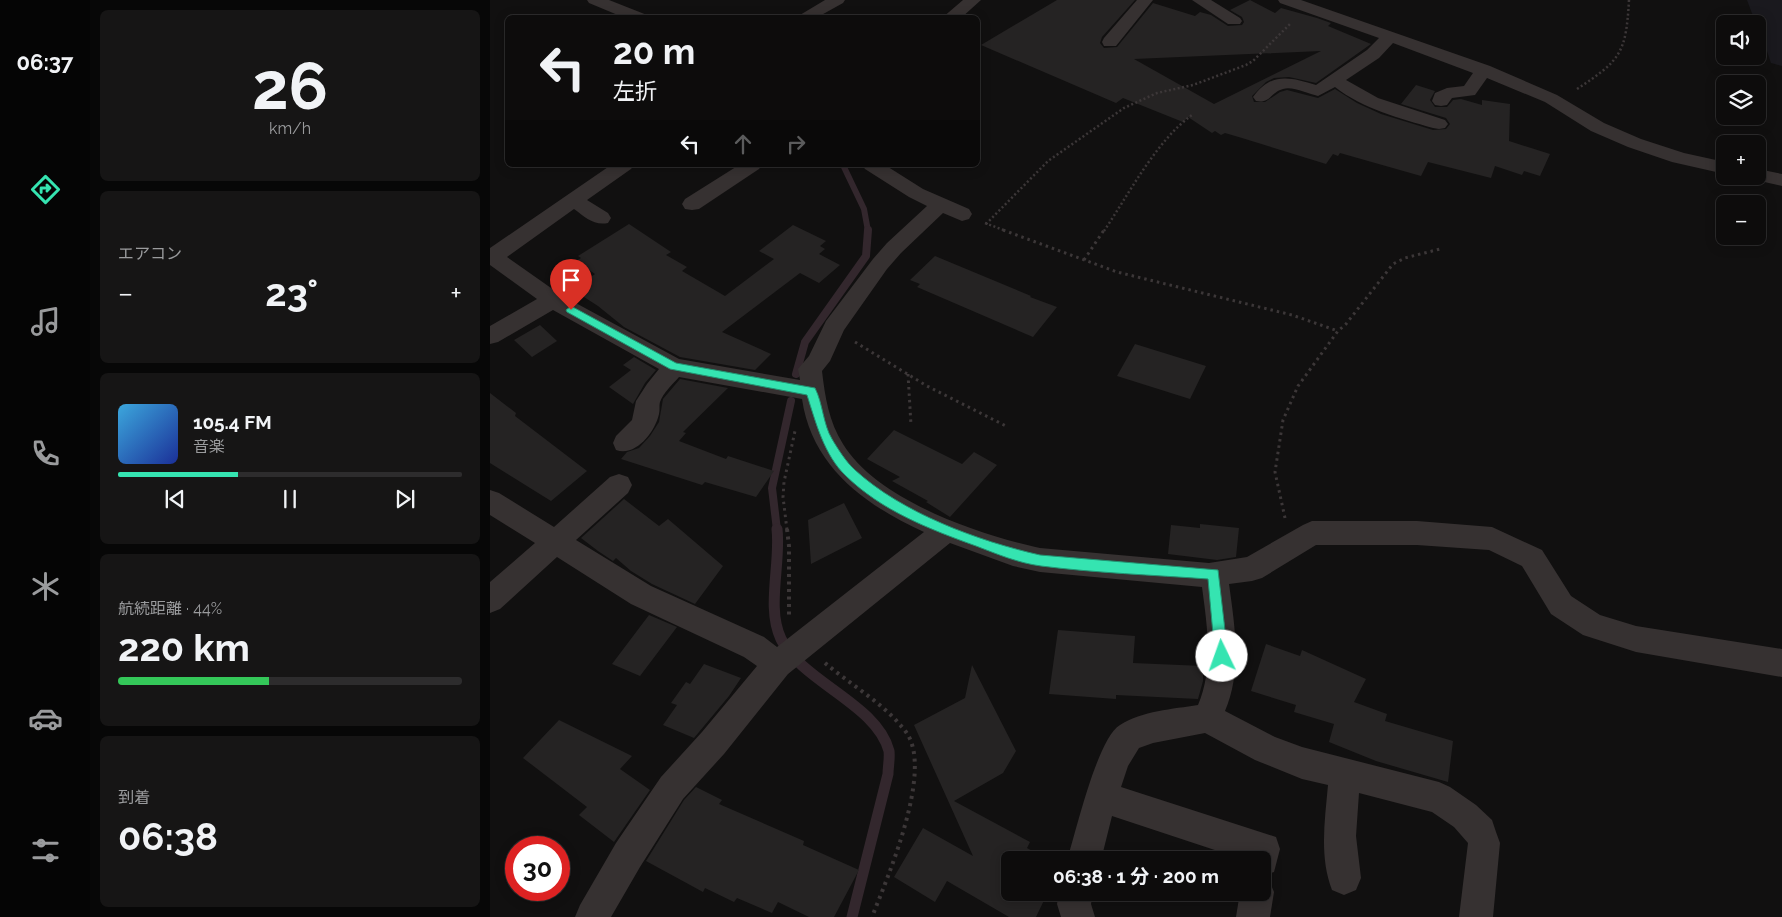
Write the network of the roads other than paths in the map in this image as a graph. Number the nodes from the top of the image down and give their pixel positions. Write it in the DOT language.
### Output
graph roads {
  1 [pos="595,0"];
  2 [pos="837,0"];
  3 [pos="973,0"];
  4 [pos="1145,0"];
  5 [pos="1200,0"];
  6 [pos="1286,0"];
  7 [pos="633,15"];
  8 [pos="809,15"];
  9 [pos="954,15"];
  10 [pos="1234,21"];
  11 [pos="1390,37"];
  12 [pos="1110,42"];
  13 [pos="1484,70"];
  14 [pos="1336,80"];
  15 [pos="1262,97"];
  16 [pos="1441,101"];
  17 [pos="1392,108"];
  18 [pos="1380,124"];
  19 [pos="1439,124"];
  20 [pos="621,167"];
  21 [pos="749,167"];
  22 [pos="875,167"];
  23 [pos="1716,167"];
  24 [pos="1766,177"];
  25 [pos="1782,180"];
  26 [pos="572,200"];
  27 [pos="692,204"];
  28 [pos="941,204"];
  29 [pos="962,214"];
  30 [pos="601,218"];
  31 [pos="492,256"];
  32 [pos="554,300"];
  33 [pos="490,336"];
  34 [pos="674,367"];
  35 [pos="812,391"];
  36 [pos="625,443"];
  37 [pos="619,485"];
  38 [pos="490,502"];
  39 [pos="946,530"];
  40 [pos="554,541"];
  41 [pos="1214,574"];
  42 [pos="490,600"];
  43 [pos="791,654"];
  44 [pos="1782,663"];
  45 [pos="1207,718"];
  46 [pos="1345,774"];
  47 [pos="1102,797"];
  48 [pos="1087,851"];
  49 [pos="1264,851"];
  50 [pos="1344,878"];
  51 [pos="1074,901"];
  52 [pos="1255,901"];
  53 [pos="592,917"];
  54 [pos="1078,917"];
  55 [pos="1253,917"];
  56 [pos="1476,917"];
  1 -- 7 [label="street"];
  2 -- 8 [label="street"];
  3 -- 9 [label="street"];
  4 -- 12 [label="street"];
  5 -- 10 [label="street"];
  6 -- 11 [label="street"];
  11 -- 13 [label="street"];
  11 -- 14 [label="street"];
  13 -- 16 [label="street"];
  13 -- 23 [label="street"];
  14 -- 15 [label="street"];
  14 -- 17 [label="street"];
  17 -- 18 [label="street"];
  17 -- 19 [label="street"];
  20 -- 26 [label="street"];
  21 -- 27 [label="street"];
  22 -- 28 [label="street"];
  24 -- 25 [label="street"];
  26 -- 30 [label="street"];
  26 -- 31 [label="street"];
  28 -- 29 [label="street"];
  28 -- 35 [label="street"];
  31 -- 32 [label="street"];
  32 -- 33 [label="street"];
  32 -- 34 [label="street"];
  34 -- 35 [label="street"];
  34 -- 36 [label="street"];
  35 -- 39 [label="street"];
  37 -- 40 [label="street"];
  38 -- 40 [label="street"];
  39 -- 41 [label="street"];
  39 -- 43 [label="street"];
  40 -- 42 [label="street"];
  40 -- 43 [label="street"];
  41 -- 44 [label="street"];
  41 -- 45 [label="street"];
  43 -- 53 [label="street"];
  45 -- 46 [label="street"];
  45 -- 47 [label="street"];
  46 -- 50 [label="street"];
  46 -- 56 [label="street"];
  47 -- 48 [label="street"];
  47 -- 49 [label="street"];
  51 -- 54 [label="street"];
  52 -- 55 [label="street"];
}
